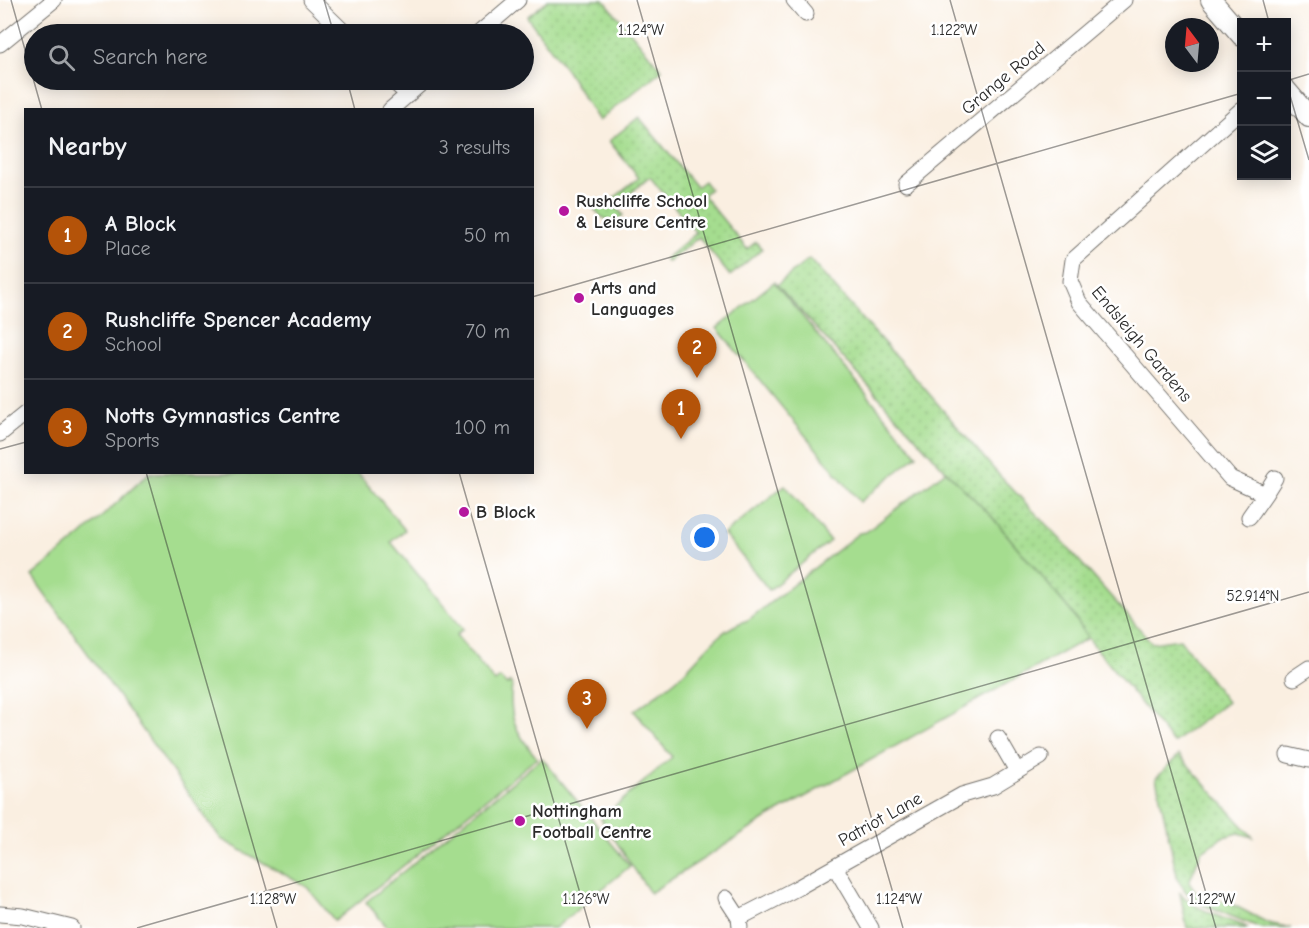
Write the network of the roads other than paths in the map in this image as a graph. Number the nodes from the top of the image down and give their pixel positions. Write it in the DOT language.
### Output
graph roads {
  1 [pos="54,0"];
  2 [pos="311,0"];
  3 [pos="518,0"];
  4 [pos="794,0"];
  5 [pos="1124,0"];
  6 [pos="1211,0"];
  7 [pos="806,14"];
  8 [pos="24,24"];
  9 [pos="25,24"];
  10 [pos="336,24"];
  11 [pos="490,24"];
  12 [pos="1237,30"];
  13 [pos="0,44"];
  14 [pos="403,90"];
  15 [pos="414,90"];
  16 [pos="408,95"];
  17 [pos="1291,95"];
  18 [pos="392,108"];
  19 [pos="1237,113"];
  20 [pos="1309,117"];
  21 [pos="906,184"];
  22 [pos="24,415"];
  23 [pos="0,434"];
  24 [pos="1275,478"];
  25 [pos="1265,494"];
  26 [pos="1249,517"];
  27 [pos="1309,668"];
  28 [pos="1294,678"];
  29 [pos="998,738"];
  30 [pos="1288,755"];
  31 [pos="1041,757"];
  32 [pos="1309,760"];
  33 [pos="1017,771"];
  34 [pos="836,867"];
  35 [pos="726,898"];
  36 [pos="0,914"];
  37 [pos="740,923"];
  38 [pos="72,928"];
  39 [pos="872,928"];
  1 -- 9 [label="street"];
  2 -- 10 [label="street"];
  3 -- 11 [label="street"];
  4 -- 7 [label="street"];
  5 -- 21 [label="street, Grange Road"];
  6 -- 12 [label="main road"];
  8 -- 13 [label="street"];
  14 -- 16 [label="street"];
  15 -- 16 [label="street"];
  16 -- 18 [label="street"];
  17 -- 20 [label="main road"];
  19 -- 25 [label="street, Endsleigh Gardens"];
  22 -- 23 [label="street"];
  24 -- 25 [label="street"];
  25 -- 26 [label="street"];
  27 -- 28 [label="street"];
  29 -- 33 [label="street"];
  30 -- 32 [label="street"];
  31 -- 33 [label="street, Patriot Lane"];
  33 -- 34 [label="street, Patriot Lane"];
  34 -- 37 [label="street, Patriot Lane"];
  34 -- 39 [label="street"];
  35 -- 37 [label="street, Patriot Lane"];
  36 -- 38 [label="street"];
}
